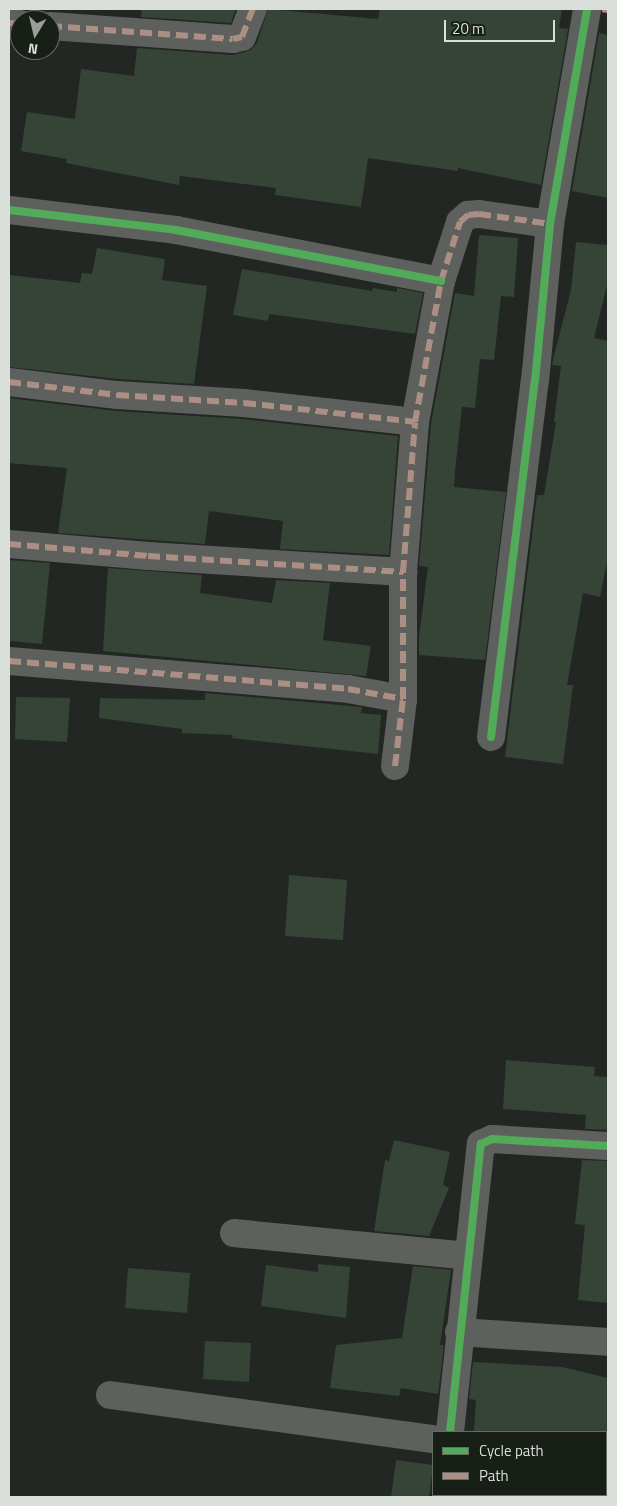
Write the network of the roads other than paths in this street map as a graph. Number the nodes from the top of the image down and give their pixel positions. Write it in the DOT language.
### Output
graph roads {
  1 [pos="253,9"];
  2 [pos="588,9"];
  3 [pos="602,9"];
  4 [pos="608,10"];
  5 [pos="60,27"];
  6 [pos="9,210"];
  7 [pos="550,224"];
  8 [pos="442,281"];
  9 [pos="9,382"];
  10 [pos="416,422"];
  11 [pos="9,544"];
  12 [pos="403,572"];
  13 [pos="9,661"];
  14 [pos="403,699"];
  15 [pos="492,737"];
  16 [pos="395,766"];
  17 [pos="608,1146"];
  18 [pos="234,1234"];
  19 [pos="468,1256"];
  20 [pos="459,1332"];
  21 [pos="608,1342"];
  22 [pos="110,1394"];
  23 [pos="450,1431"];
  24 [pos="432,1439"];
  1 -- 5 [label="street"];
  2 -- 7 [label="street"];
  3 -- 4 [label="street"];
  6 -- 8 [label="street"];
  7 -- 8 [label="street"];
  7 -- 15 [label="street"];
  8 -- 10 [label="street"];
  9 -- 10 [label="street"];
  10 -- 12 [label="street"];
  11 -- 12 [label="street"];
  12 -- 14 [label="street"];
  13 -- 14 [label="street"];
  14 -- 16 [label="street"];
  17 -- 19 [label="street"];
  18 -- 19 [label="street"];
  19 -- 20 [label="street"];
  20 -- 21 [label="street"];
  20 -- 23 [label="street"];
  22 -- 24 [label="street"];
}
